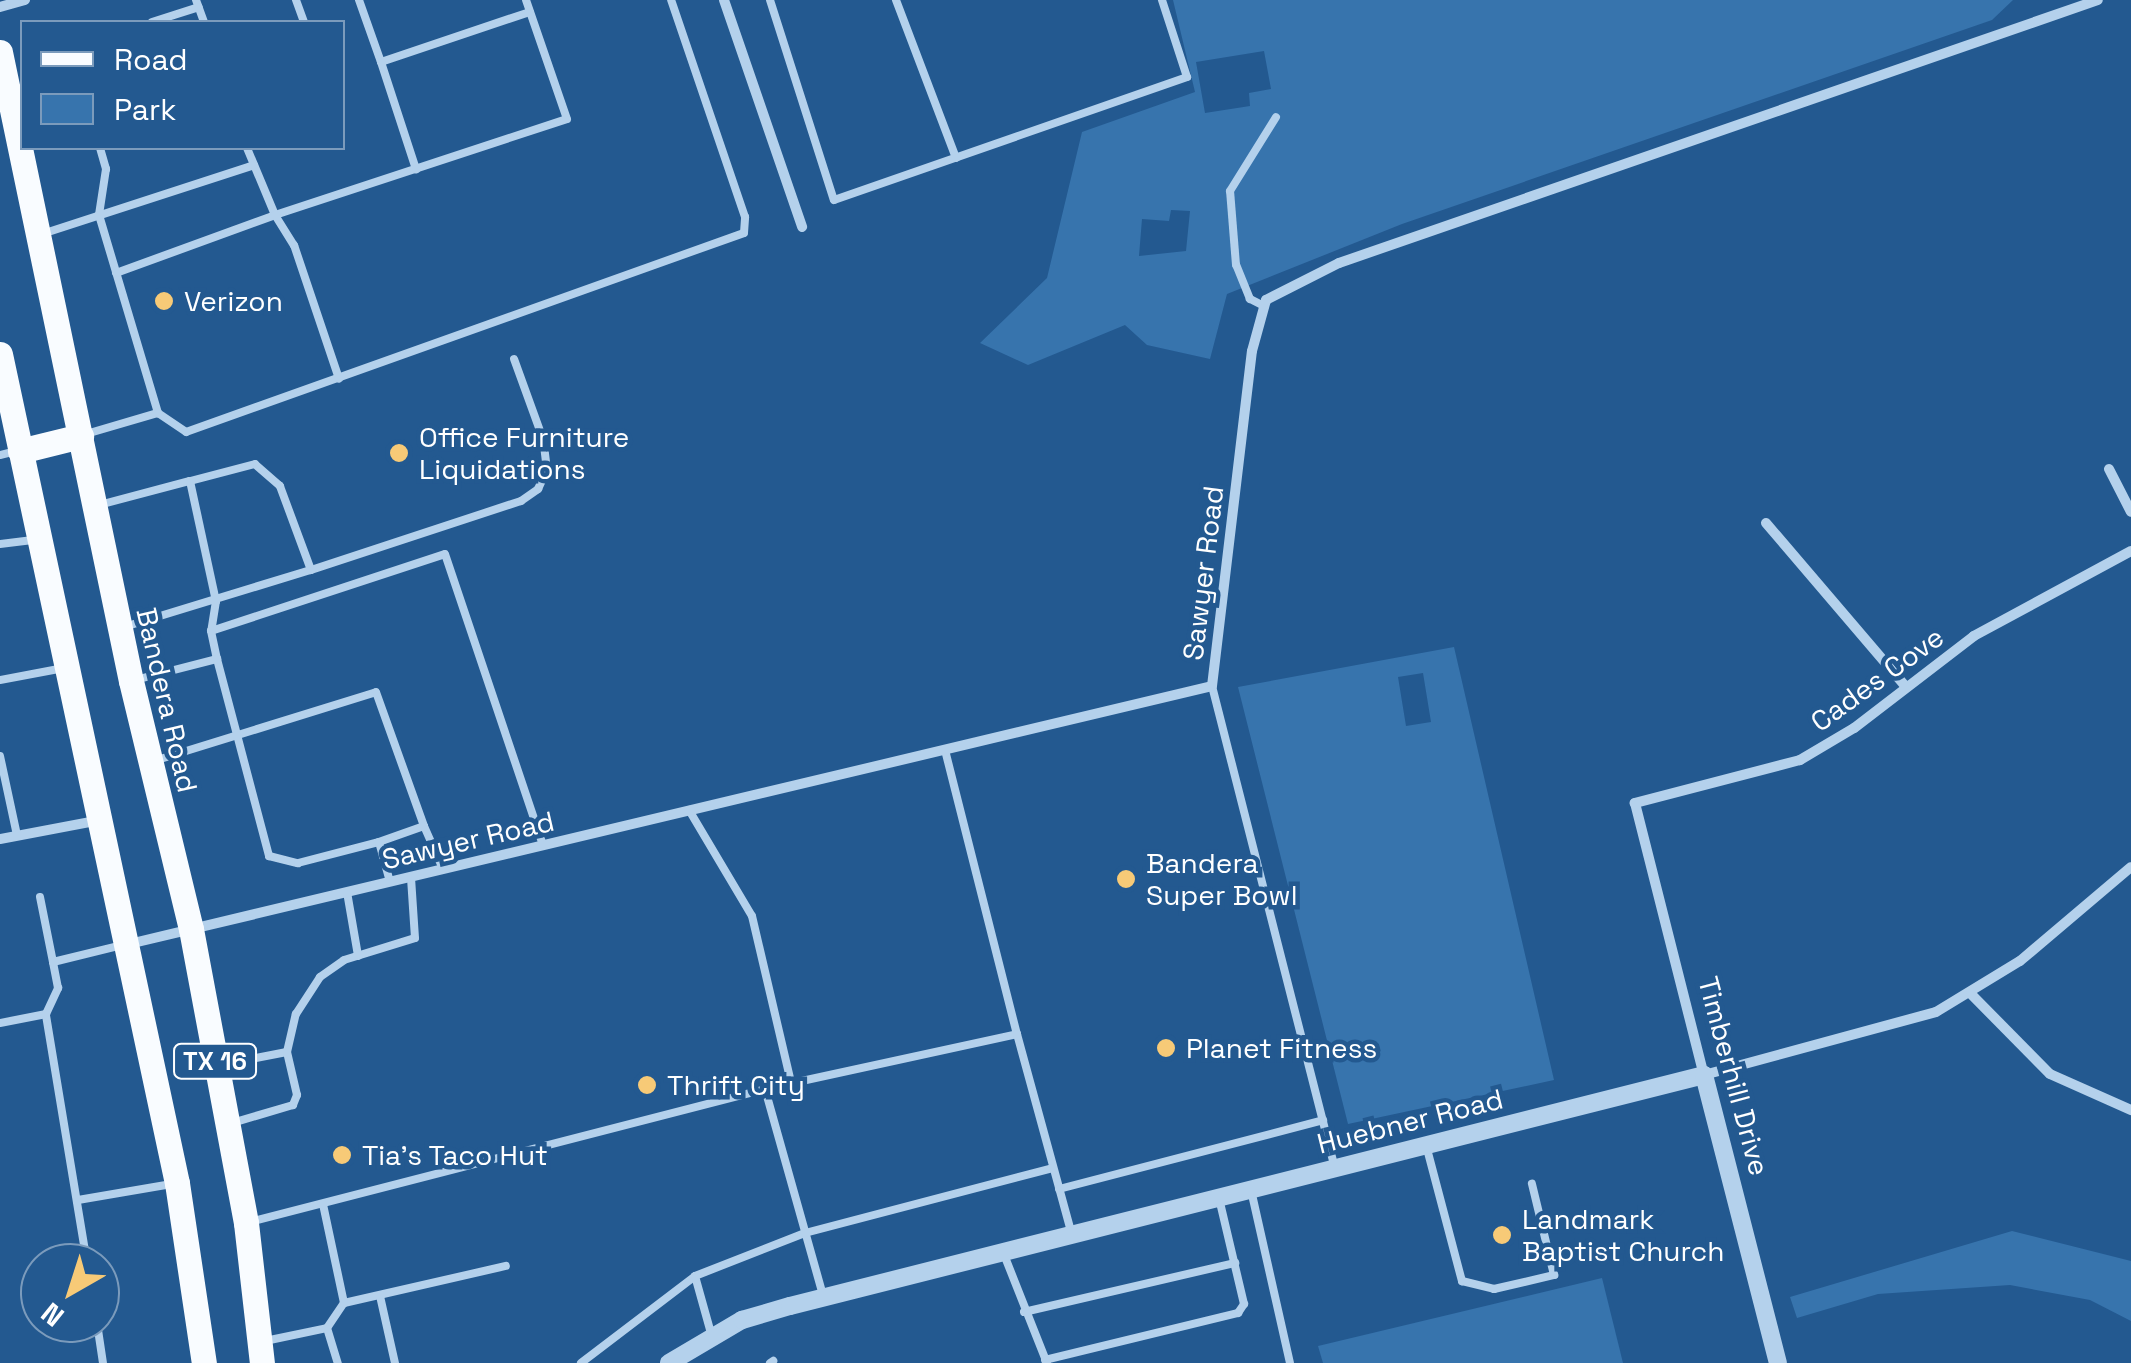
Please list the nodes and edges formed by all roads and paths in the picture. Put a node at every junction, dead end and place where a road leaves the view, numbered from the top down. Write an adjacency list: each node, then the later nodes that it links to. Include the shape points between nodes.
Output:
1 (25, 0): 11 (street)
2 (358, 0): 15 (lane)
3 (526, 0): 12 (lane)
4 (671, 0): 33 (lane, via 745,217 744,233)
5 (724, 0): 27 (street)
6 (770, 0): 22 (lane, via 834,200)
7 (896, 0): 22 (lane)
8 (1162, 0): 22 (lane, via 1187,76)
9 (2098, 0): 30 (street, via 1339,263)
10 (198, 3): 13 (lane)
11 (0, 7)
12 (530, 12): 15 (lane); 24 (lane, via 566,120)
13 (157, 20)
14 (0, 52): 16 (main road, Bandera Road / TX 16)
15 (381, 62): 24 (lane)
16 (14, 76): 18 (main road, Bandera Road / TX 16)
17 (1276, 117): 30 (lane, via 1230,192 1236,265 1250,300)
18 (20, 118)
19 (25, 150): 28 (main road, Bandera Road / TX 16)
20 (101, 150): 25 (lane, via 106,169)
21 (248, 150): 23 (lane)
22 (956, 158)
23 (254, 165): 25 (lane); 26 (lane)
24 (416, 169): 26 (lane)
25 (99, 216): 28 (lane); 29 (lane)
26 (275, 216): 29 (lane); 33 (lane, via 294,245)
27 (802, 227)
28 (37, 236): 35 (main road, Bandera Road / TX 16)
29 (116, 273): 34 (lane)
30 (1264, 306): 53 (street, Sawyer Road, via 1252,351)
31 (0, 354): 36 (main road, TX 16)
32 (514, 360): 45 (lane, via 543,438 547,470 538,489 520,501)
33 (339, 379): 34 (lane, via 186,432)
34 (158, 413): 35 (lane)
35 (82, 436): 36 (main road); 39 (main road, Bandera Road / TX 16)
36 (10, 453): 42 (main road, TX 16)
37 (2109, 469): 40 (street)
38 (190, 481): 39 (lane); 45 (lane, via 254,464 280,486); 46 (lane)
39 (94, 506): 47 (main road, Bandera Road / TX 16)
40 (2131, 512)
41 (1766, 523): 54 (street)
42 (40, 540): 43 (lane); 50 (main road, TX 16)
43 (0, 544)
44 (2131, 551): 54 (street, Cades Cove, via 1974,636)
45 (310, 570): 46 (lane)
46 (216, 601): 47 (lane); 48 (lane)
47 (120, 628): 52 (main road, Bandera Road / TX 16)
48 (211, 631): 49 (lane); 67 (lane, via 445,554)
49 (217, 659): 52 (lane); 55 (lane)
50 (68, 667): 51 (lane); 62 (main road, TX 16)
51 (0, 680)
52 (130, 681): 58 (main road, Bandera Road / TX 16)
53 (1212, 686): 56 (street, Sawyer Road); 88 (lane)
54 (1904, 686): 60 (street, Cades Cove, via 1800,760)
55 (236, 738): 58 (lane); 63 (lane, via 376,692); 66 (lane, via 268,856 298,863)
56 (945, 750): 61 (street, Sawyer Road); 81 (lane)
57 (0, 756): 59 (lane)
58 (150, 762): 74 (main road, Bandera Road / TX 16)
59 (4, 798): 64 (lane)
60 (1635, 803): 84 (street, Timberhill Drive)
61 (689, 810): 67 (street, Sawyer Road); 85 (lane, via 752,916)
62 (102, 820): 64 (street); 75 (main road, TX 16)
63 (424, 826): 66 (lane); 69 (lane)
64 (18, 836): 65 (street)
65 (0, 838)
66 (379, 842): 71 (lane)
67 (542, 845): 69 (street, Sawyer Road)
68 (2131, 867): 78 (street, Huebner Road)
69 (443, 869): 70 (street, Sawyer Road)
70 (411, 877): 71 (street, Sawyer Road); 76 (lane, via 414,938)
71 (390, 882): 72 (street, Sawyer Road)
72 (347, 892): 74 (street, Sawyer Road); 76 (lane)
73 (40, 897): 77 (lane)
74 (191, 929): 75 (street, Sawyer Road); 83 (main road, Bandera Road / TX 16)
75 (128, 944): 77 (lane); 93 (main road, TX 16)
76 (358, 956): 82 (lane, via 320,977 296,1014)
77 (53, 962): 79 (lane, via 58,988)
78 (1971, 994): 84 (street, Huebner Road, via 1900,1026); 87 (street, via 2050,1074)
79 (46, 1014): 80 (lane); 98 (lane)
80 (0, 1023)
81 (1017, 1034): 85 (lane); 91 (lane)
82 (286, 1052): 83 (lane); 89 (lane, via 293,1105)
83 (216, 1066): 89 (main road, Bandera Road / TX 16)
84 (1704, 1075): 90 (street, Huebner Road); 122 (street, Timberhill Drive)
85 (792, 1087): 86 (lane)
86 (766, 1089): 99 (lane); 101 (lane)
87 (2131, 1110)
88 (1322, 1120): 92 (lane); 95 (lane)
89 (228, 1125): 100 (main road, Bandera Road / TX 16)
90 (1426, 1145): 92 (street, Huebner Road); 94 (lane, via 1462,1281 1494,1288 1554,1275)
91 (1054, 1168): 95 (lane); 101 (lane)
92 (1335, 1168): 96 (street, Huebner Road)
93 (178, 1183): 98 (lane); 116 (main road, TX 16)
94 (1532, 1184)
95 (1059, 1189): 102 (lane)
96 (1251, 1190): 97 (street, Huebner Road); 121 (lane)
97 (1219, 1198): 102 (street, Huebner Road); 105 (lane)
98 (78, 1200): 103 (lane)
99 (323, 1204): 100 (lane); 110 (lane)
100 (246, 1223): 114 (main road, Bandera Road / TX 16)
101 (805, 1232): 107 (lane); 109 (lane)
102 (1072, 1235): 104 (street, Huebner Road)
103 (85, 1243)
104 (1003, 1252): 109 (street, Huebner Road); 111 (lane)
105 (1234, 1262): 111 (lane); 115 (lane, via 1244,1304 1238,1312)
106 (506, 1266): 108 (lane)
107 (695, 1276): 113 (lane); 119 (lane)
108 (380, 1296): 110 (lane); 118 (lane)
109 (823, 1298): 113 (street, Huebner Road, via 742,1320)
110 (344, 1303): 112 (lane)
111 (1024, 1312): 115 (lane)
112 (327, 1328): 114 (lane); 117 (lane)
113 (712, 1337): 120 (street, Huebner Road)
114 (261, 1352)
115 (1046, 1362)
116 (204, 1363)
117 (338, 1363)
118 (395, 1363)
119 (581, 1363)
120 (669, 1363)
121 (1290, 1363)
122 (1778, 1363)

